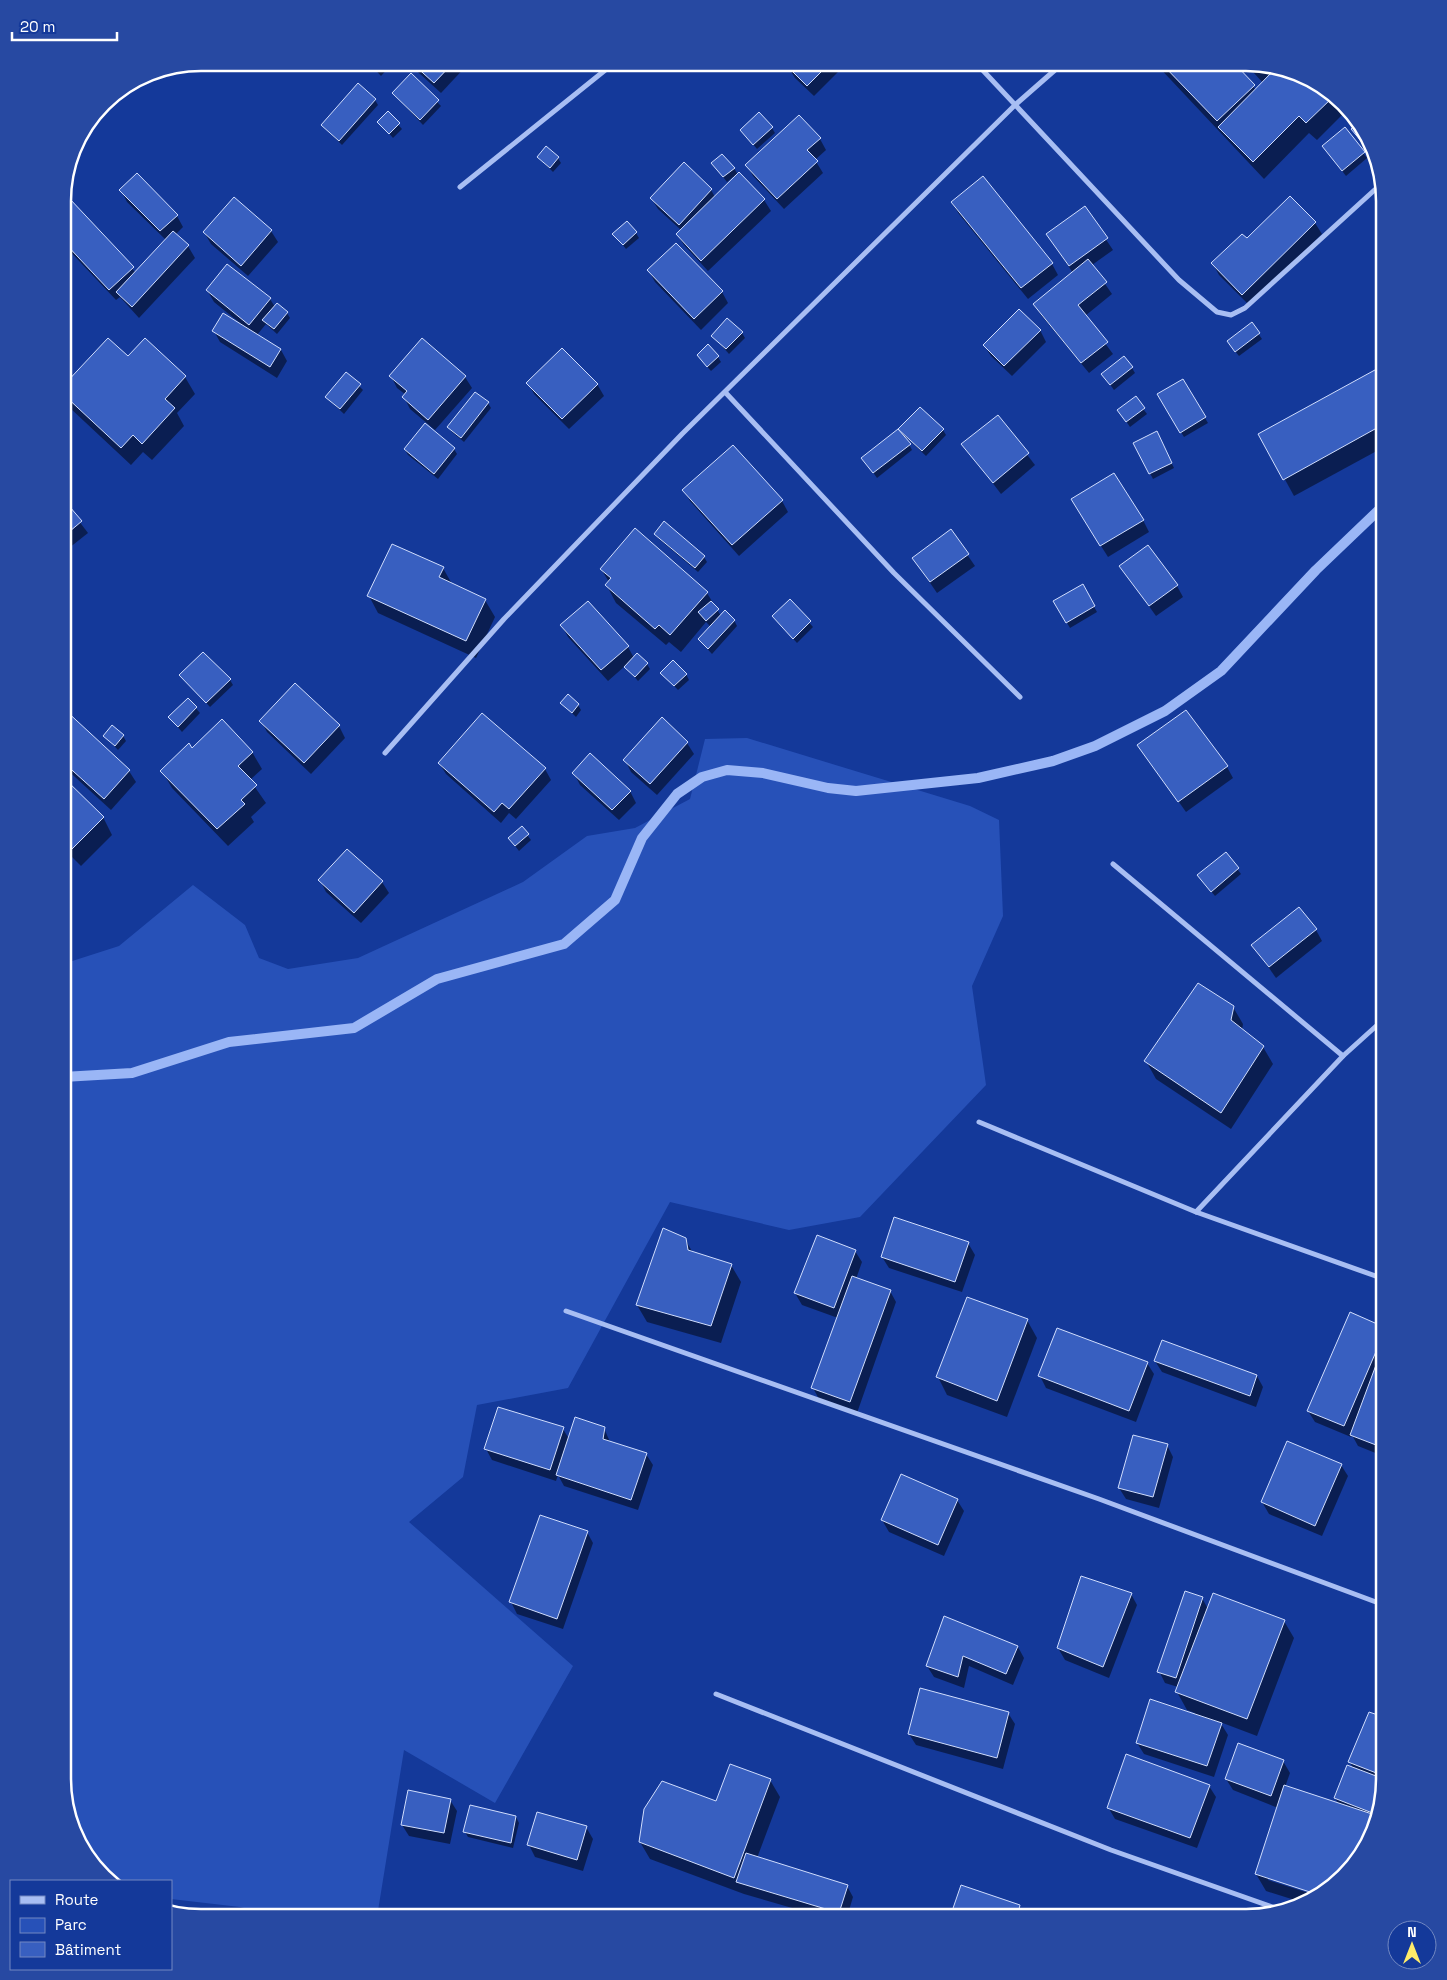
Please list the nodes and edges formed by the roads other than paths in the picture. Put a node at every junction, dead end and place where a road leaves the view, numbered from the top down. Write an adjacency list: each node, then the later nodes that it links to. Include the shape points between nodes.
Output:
1 (603, 72): 5 (street)
2 (985, 72): 4 (street)
3 (1052, 72): 4 (street)
4 (1016, 105): 6 (street, via 1179,280 1217,312 1231,315 1245,308); 7 (street)
5 (460, 187)
6 (1375, 189)
7 (724, 392): 8 (street, via 894,573); 9 (street, via 504,619)
8 (1020, 697)
9 (385, 753)
10 (1113, 864): 12 (street)
11 (1376, 1025): 12 (street)
12 (1343, 1056): 14 (street)
13 (979, 1122): 14 (street)
14 (1196, 1212): 15 (street)
15 (1376, 1276)
16 (566, 1311): 17 (street, via 1090,1496)
17 (1376, 1602)
18 (716, 1694): 19 (street, via 1111,1850)
19 (1270, 1906)

